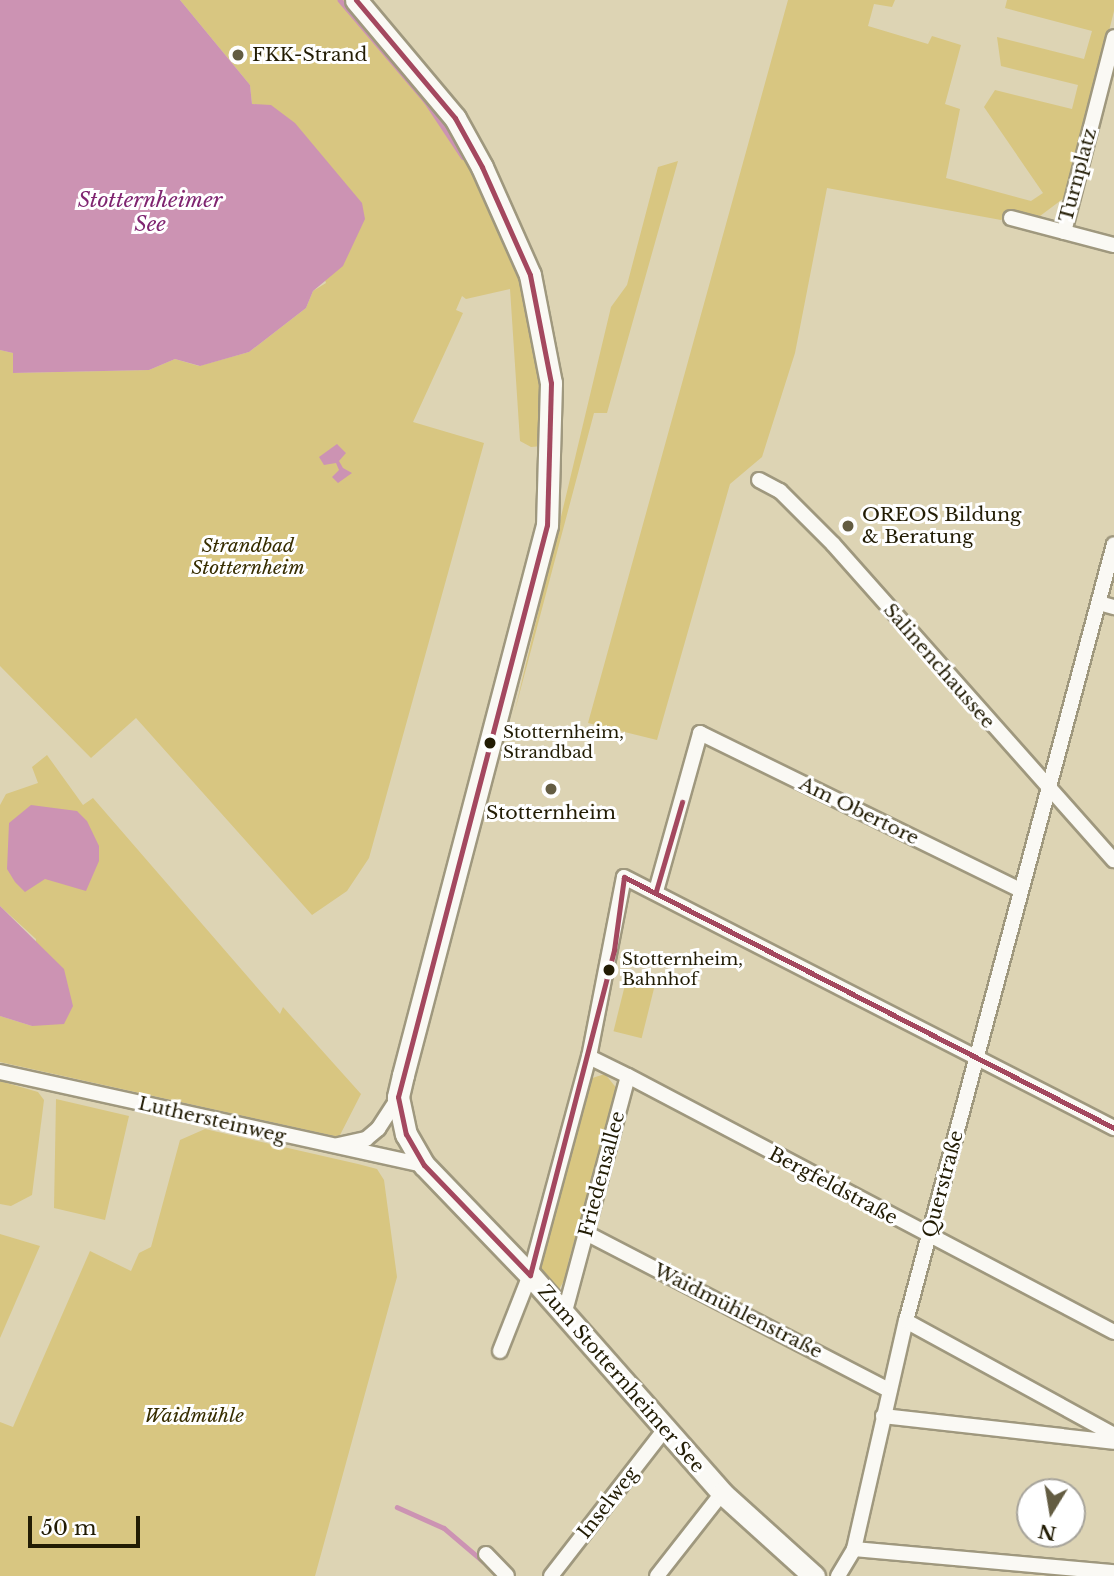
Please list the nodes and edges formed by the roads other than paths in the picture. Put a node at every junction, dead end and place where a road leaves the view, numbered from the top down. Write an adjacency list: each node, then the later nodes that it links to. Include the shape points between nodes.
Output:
1 (356, 0): 18 (street, Zum Stotternheimer See, via 455,118 482,167 530,275 551,383 547,525)
2 (1114, 37): 4 (street, Turnplatz)
3 (1011, 219): 4 (street, Turnplatz)
4 (1064, 232): 5 (street, Turnplatz)
5 (1114, 245)
6 (759, 480): 10 (street, Salinenchaussee, via 780,491 833,544)
7 (1114, 544): 8 (street, Querstraße)
8 (1099, 603): 9 (street); 10 (street, Querstraße, via 1057,771)
9 (1114, 607)
10 (1047, 790): 11 (street, Salinenchaussee); 12 (street, Querstraße)
11 (1114, 860)
12 (1019, 889): 13 (street, Am Obertore, via 700,733); 14 (street, Querstraße)
13 (656, 891): 14 (street); 15 (street, via 624,877)
14 (977, 1055): 19 (street); 23 (street, Querstraße)
15 (589, 1057): 17 (street); 24 (street)
16 (0, 1072): 20 (street, Luthersteinweg)
17 (628, 1076): 22 (street, Friedensallee); 23 (street, Bergfeldstraße)
18 (398, 1097): 20 (street, via 390,1115 366,1139); 21 (street, Zum Stotternheimer See, via 406,1134)
19 (1114, 1128)
20 (333, 1147): 21 (street, Luthersteinweg)
21 (424, 1165): 24 (street, Zum Stotternheimer See)
22 (586, 1233): 25 (street, Friedensallee); 29 (street, Waidmühlenstraße)
23 (930, 1238): 26 (street, Querstraße); 27 (street, Bergfeldstraße)
24 (530, 1275): 25 (street, Zum Stotternheimer See); 28 (street)
25 (565, 1315): 31 (street, Zum Stotternheimer See)
26 (906, 1321): 29 (street, Querstraße); 32 (street)
27 (1114, 1332)
28 (500, 1351)
29 (889, 1390): 30 (street, Querstraße)
30 (883, 1416): 33 (street); 35 (street, Querstraße)
31 (665, 1429): 34 (street, Zum Stotternheimer See); 39 (street, Inselweg)
32 (1114, 1435)
33 (1114, 1442)
34 (722, 1493): 40 (street); 41 (street, Zum Stotternheimer See)
35 (854, 1549): 37 (street); 42 (street, Querstraße)
36 (486, 1554): 38 (street)
37 (1114, 1572)
38 (507, 1576)
39 (551, 1576)
40 (657, 1576)
41 (814, 1576)
42 (838, 1576)

